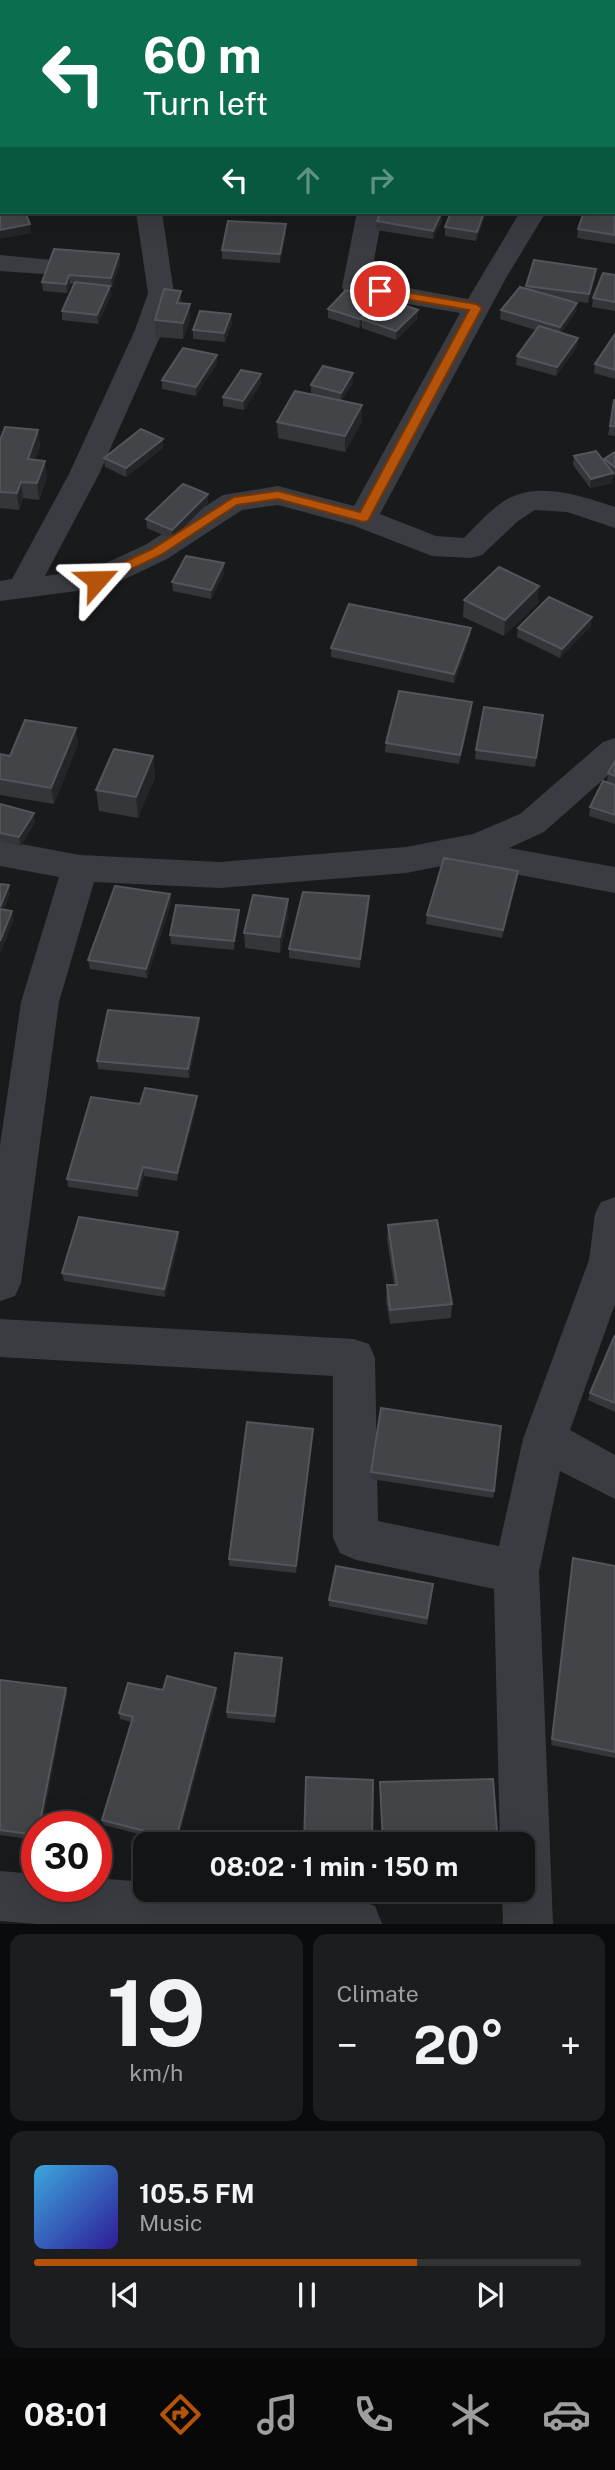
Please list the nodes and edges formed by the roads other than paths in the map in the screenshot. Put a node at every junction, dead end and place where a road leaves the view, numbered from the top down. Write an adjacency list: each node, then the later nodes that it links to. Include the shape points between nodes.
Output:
1 (149, 214): 9 (street, via 161,293 149,331 84,474)
2 (370, 214): 6 (street, via 355,287)
3 (532, 214): 6 (street)
4 (0, 263): 5 (street)
5 (43, 266)
6 (476, 308): 7 (street)
7 (363, 518): 8 (street, via 432,546 471,548 519,506 537,499); 9 (street, via 278,495 234,502 156,552 97,580)
8 (615, 518)
9 (11, 590)
10 (615, 750): 11 (street, via 532,822 479,846)
11 (454, 850): 13 (street, via 406,860 220,875); 14 (street)
12 (0, 853): 13 (street)
13 (80, 869): 16 (street, via 40,1002)
14 (615, 880)
15 (615, 1214): 18 (street, via 610,1260)
16 (0, 1283)
17 (0, 1338): 20 (street, via 354,1358 356,1538)
18 (545, 1439): 19 (street); 20 (street)
19 (615, 1478)
20 (516, 1572): 23 (street)
21 (0, 1896): 22 (street)
22 (357, 1924)
23 (528, 1924)

